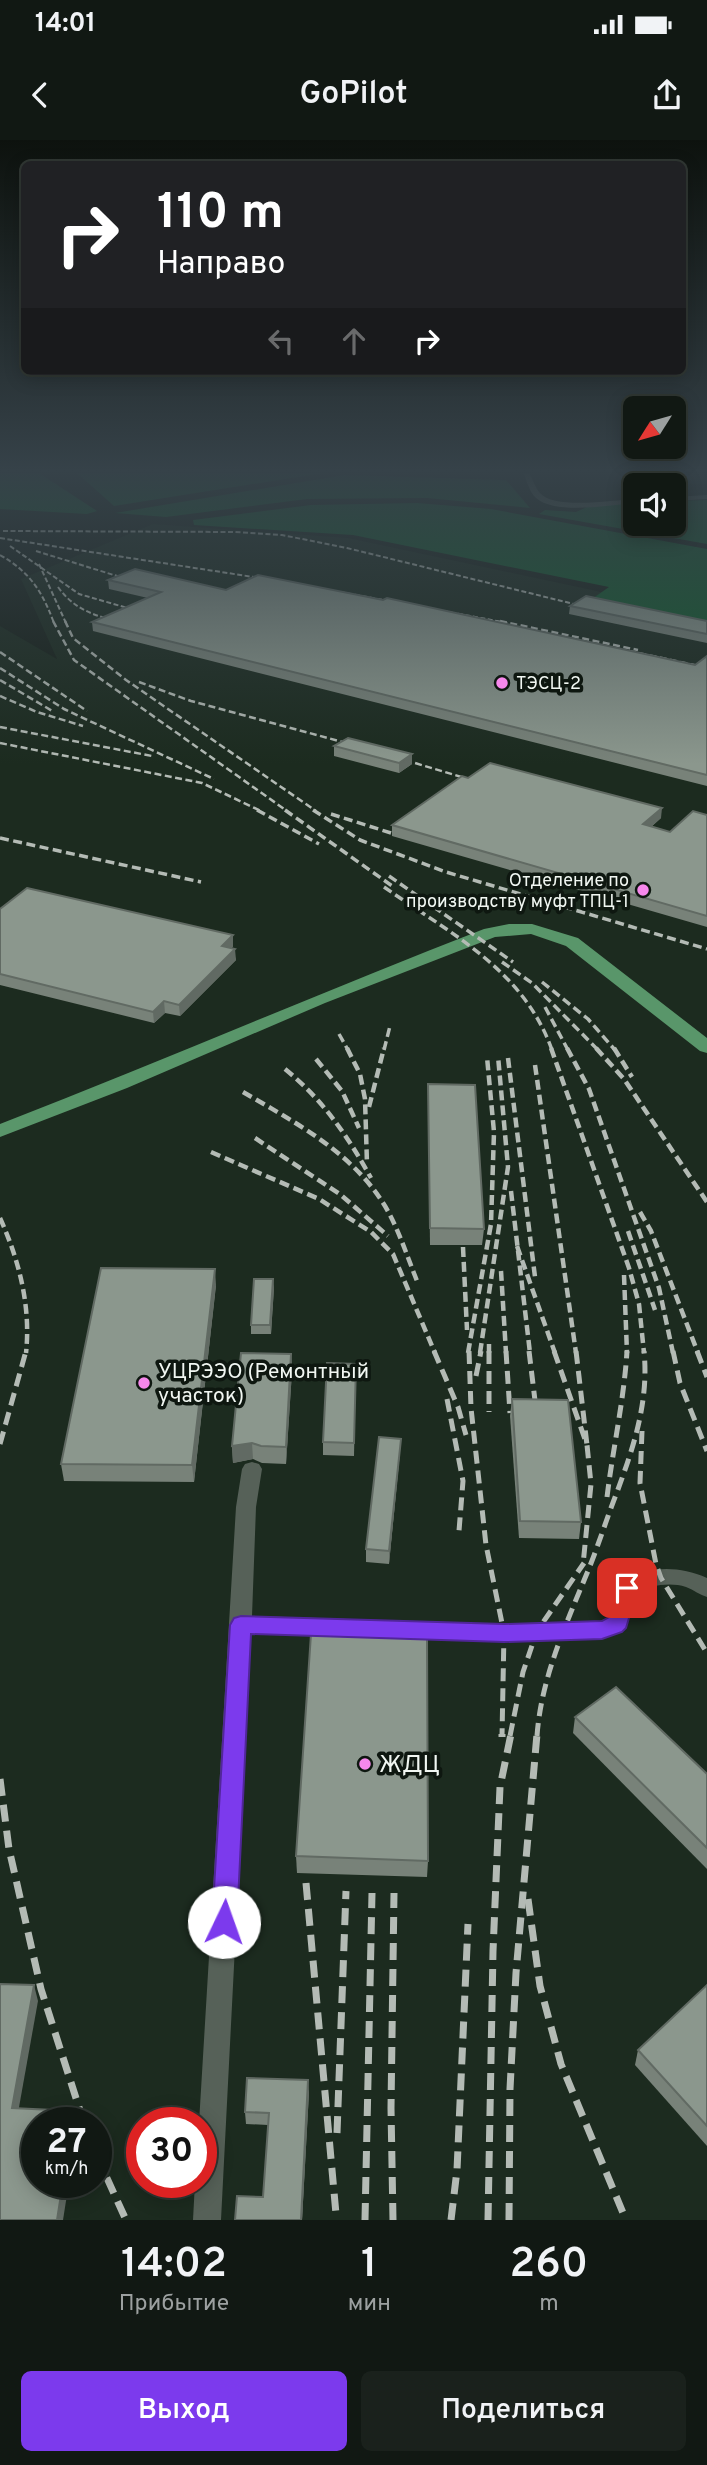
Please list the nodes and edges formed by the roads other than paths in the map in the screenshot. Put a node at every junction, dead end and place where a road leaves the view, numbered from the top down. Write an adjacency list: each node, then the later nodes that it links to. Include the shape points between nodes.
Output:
1 (707, 1047): 2 (main road, via 572,942 553,933 509,929 319,999)
2 (0, 1131)
3 (251, 1469): 5 (street)
4 (707, 1589): 5 (street, via 691,1578 644,1579 627,1588 618,1622 602,1630 504,1633)
5 (241, 1625): 6 (street)
6 (207, 2220)

